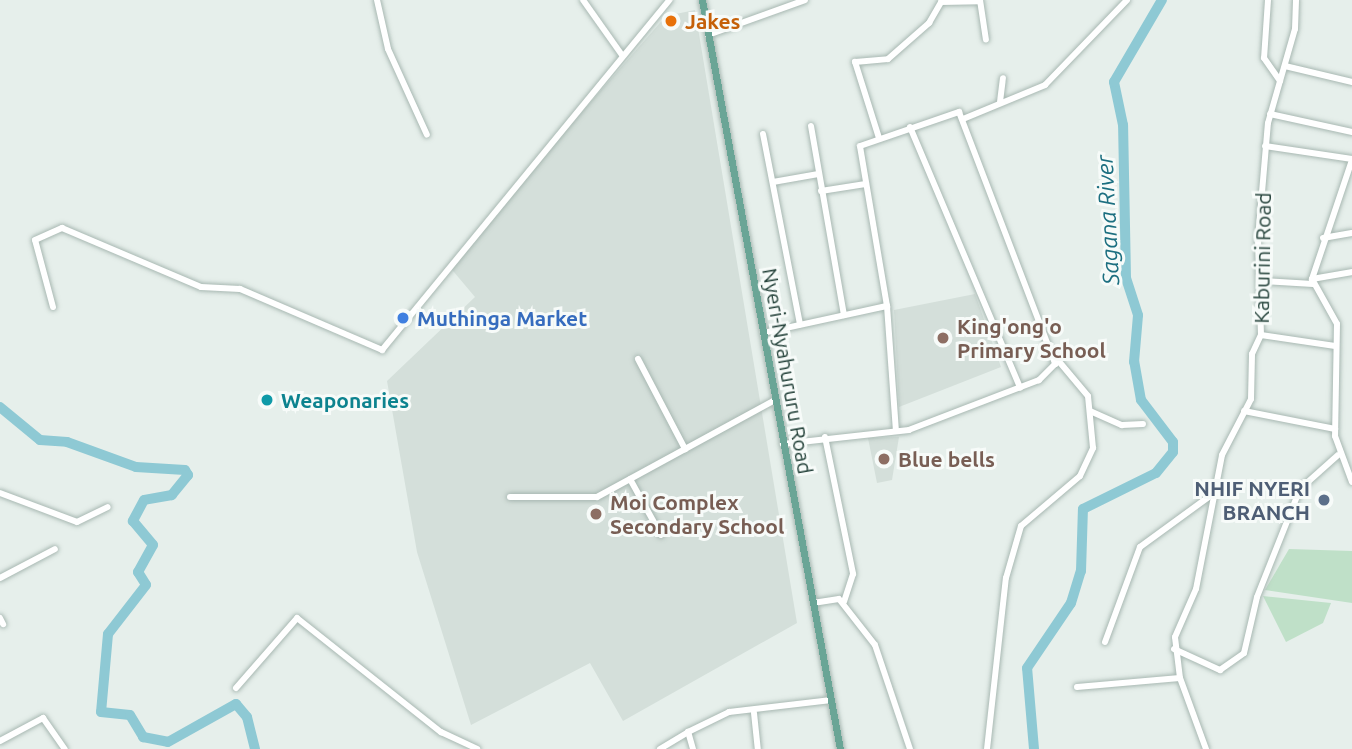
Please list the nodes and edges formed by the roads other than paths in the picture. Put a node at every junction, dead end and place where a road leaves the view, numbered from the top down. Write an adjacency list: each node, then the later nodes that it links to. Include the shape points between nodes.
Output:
1 (377, 0): 24 (street, via 388,50)
2 (583, 0): 12 (street)
3 (670, 0): 12 (street)
4 (702, 0): 10 (main road, Nyeri-Nyahururu Road)
5 (805, 0): 10 (street)
6 (980, 0): 11 (street); 25 (street, via 941,2 929,23 888,59 855,62)
7 (1127, 0): 17 (street, via 1062,73 1035,91)
8 (1268, 0): 15 (street, via 1264,58)
9 (1296, 0): 13 (street, Kaburini Road)
10 (708, 35): 41 (main road, Nyeri-Nyahururu Road)
11 (986, 40)
12 (622, 55): 37 (street, via 382,350 240,289 201,287 62,228 35,240)
13 (1285, 66): 15 (street, Kaburini Road); 16 (street)
14 (1003, 78): 17 (street)
15 (1280, 81): 18 (street, Kaburini Road)
16 (1352, 82)
17 (1000, 102): 19 (street)
18 (1270, 114): 22 (street); 26 (street, Kaburini Road)
19 (963, 119): 21 (street, via 954,111); 45 (street)
20 (811, 126): 28 (street)
21 (910, 127): 25 (street); 46 (street)
22 (1352, 132)
23 (763, 134): 29 (street)
24 (427, 135)
25 (879, 138): 30 (street, via 859,150)
26 (1265, 146): 27 (street); 35 (street, Kaburini Road, via 1258,239)
27 (1352, 159): 33 (street)
28 (818, 174): 29 (street); 31 (street)
29 (773, 182): 40 (street)
30 (865, 184): 31 (street); 38 (street)
31 (821, 191): 39 (street)
32 (1352, 233): 33 (street)
33 (1323, 238): 36 (street)
34 (1352, 272): 36 (street)
35 (1263, 281): 36 (street); 42 (street, Kaburini Road)
36 (1312, 282): 43 (street, via 1332,310)
37 (52, 306)
38 (887, 306): 39 (street); 52 (street)
39 (844, 315): 40 (street)
40 (800, 324): 41 (street)
41 (763, 333): 47 (main road, Nyeri-Nyahururu Road)
42 (1261, 335): 43 (street); 49 (street, Kaburini Road, via 1252,354 1251,399)
43 (1335, 346): 51 (street)
44 (638, 359): 55 (street)
45 (1057, 359): 46 (street, via 1046,376); 48 (street, via 1084,389)
46 (1020, 388): 52 (street)
47 (775, 400): 54 (main road, Nyeri-Nyahururu Road); 55 (street)
48 (1090, 411): 50 (street, via 1122,425); 84 (street, via 1088,468 1020,530 1006,578)
49 (1244, 411): 51 (street); 60 (street, Kaburini Road)
50 (1143, 424)
51 (1335, 429): 56 (street)
52 (896, 431): 53 (street)
53 (825, 437): 54 (street); 66 (street, via 853,574)
54 (783, 444): 67 (main road, Nyeri-Nyahururu Road)
55 (685, 449): 57 (street)
56 (1338, 455): 58 (street); 69 (street, via 1300,489 1257,597 1244,653 1220,670)
57 (629, 479): 61 (street, via 597,497); 63 (street)
58 (1352, 482)
59 (0, 493): 62 (street, via 77,522)
60 (1210, 496): 68 (street, via 1140,547); 69 (street, Kaburini Road, via 1196,589)
61 (510, 497)
62 (108, 507)
63 (660, 535)
64 (55, 550): 65 (street)
65 (0, 578)
66 (844, 602): 67 (street); 83 (street, via 883,659)
67 (813, 603): 73 (main road, Nyeri-Nyahururu Road)
68 (1105, 642)
69 (1174, 649): 70 (street)
70 (1180, 678): 71 (street); 85 (street)
71 (1077, 687)
72 (236, 688): 78 (street, via 297,618 441,732)
73 (831, 700): 74 (street); 82 (main road, Nyeri-Nyahururu Road)
74 (754, 713): 75 (street, via 729,712); 81 (street)
75 (688, 732): 79 (street); 80 (street)
76 (0, 741): 77 (street, via 43,718)
77 (65, 749)
78 (477, 749)
79 (660, 749)
80 (693, 749)
81 (758, 749)
82 (840, 749)
83 (910, 749)
84 (986, 749)
85 (1206, 749)

